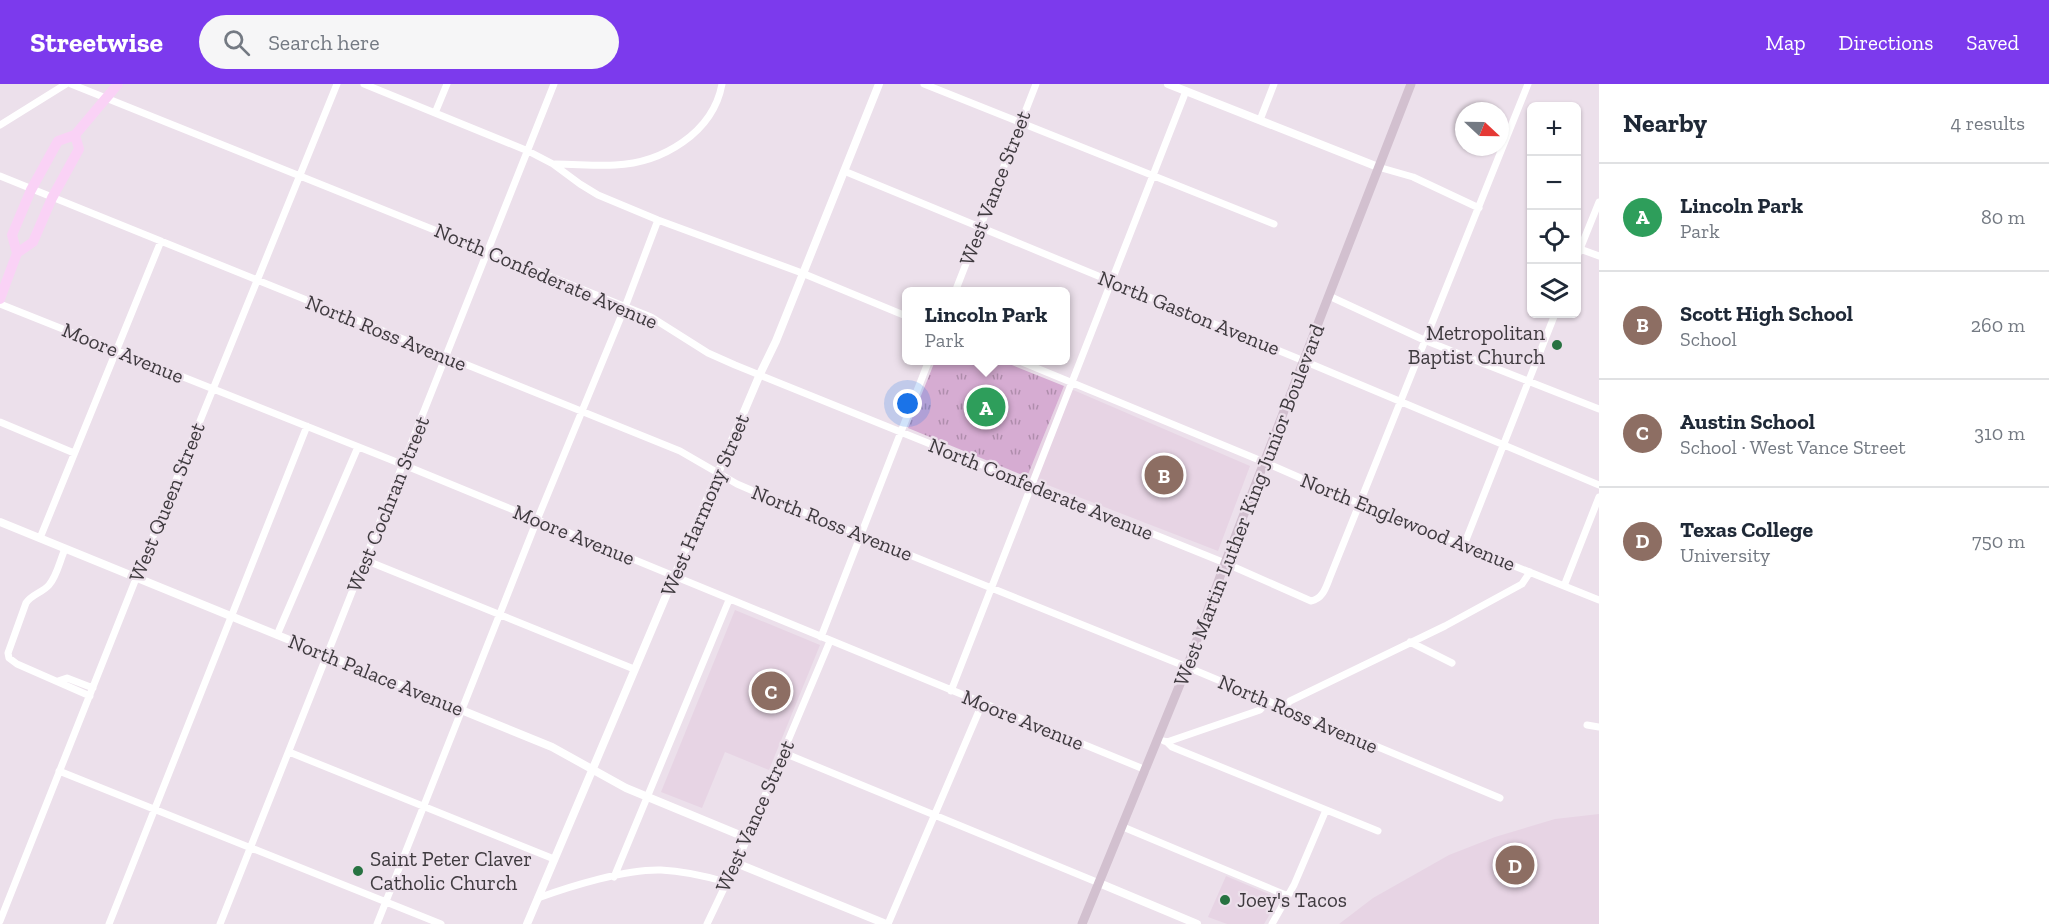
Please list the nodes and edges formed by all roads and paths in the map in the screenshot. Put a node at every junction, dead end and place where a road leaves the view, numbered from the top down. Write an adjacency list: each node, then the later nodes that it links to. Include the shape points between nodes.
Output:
1 (66, 84): 21 (street)
2 (71, 84): 17 (street, North Confederate Avenue)
3 (118, 84): 17 (main road)
4 (337, 84): 29 (street, West Queen Street)
5 (364, 84): 18 (street)
6 (447, 84): 18 (street)
7 (554, 84): 23 (street, West Cochran Street)
8 (722, 84): 24 (street, via 708,118 666,152 615,165)
9 (879, 84): 26 (street, West Harmony Street)
10 (924, 84): 20 (street)
11 (1036, 84): 20 (street, West Vance Street)
12 (1168, 84): 16 (street)
13 (1274, 84): 19 (street)
14 (1411, 84): 25 (main road, West Martin Luther King Junior Boulevard)
15 (1528, 84): 33 (street)
16 (1186, 91): 19 (street); 27 (street)
17 (105, 98): 22 (main road); 29 (street, North Confederate Avenue)
18 (435, 113): 23 (street)
19 (1260, 120): 25 (street)
20 (1020, 123): 27 (street); 36 (street, West Vance Street)
21 (0, 124)
22 (75, 135): 30 (main road, via 58,141); 31 (main road, via 79,149)
23 (528, 151): 24 (street); 41 (street, West Cochran Street)
24 (553, 164): 34 (street, via 598,195)
25 (1378, 167): 33 (street, via 1413,177); 47 (main road, West Martin Luther King Junior Boulevard)
26 (844, 171): 36 (street, North Gaston Avenue); 43 (street, West Harmony Street)
27 (1153, 174): 35 (street); 44 (street)
28 (0, 176): 30 (street, North Ross Avenue)
29 (300, 176): 41 (street, North Confederate Avenue); 45 (street, West Queen Street)
30 (31, 190): 31 (street, North Ross Avenue); 40 (main road, via 12,235)
31 (52, 198): 37 (street, North Ross Avenue); 40 (main road, via 33,242)
32 (1599, 202): 38 (street)
33 (1479, 208): 53 (street)
34 (658, 220): 43 (street); 50 (street)
35 (1274, 224)
36 (980, 228): 44 (street, North Gaston Avenue); 46 (street, West Vance Street)
37 (161, 241): 45 (street, North Ross Avenue); 54 (street)
38 (1581, 247)
39 (1581, 249): 42 (street)
40 (17, 252): 48 (main road)
41 (488, 252): 50 (street, North Confederate Avenue); 55 (street, West Cochran Street)
42 (1599, 256)
43 (802, 273): 51 (street); 59 (street, West Harmony Street)
44 (1111, 281): 56 (street, North Gaston Avenue); 61 (street)
45 (258, 282): 55 (street, North Ross Avenue); 62 (street, West Queen Street)
46 (957, 287)
47 (1329, 296): 53 (street); 56 (main road, West Martin Luther King Junior Boulevard)
48 (0, 299)
49 (0, 304): 54 (street, Moore Avenue)
50 (625, 307): 59 (street, North Confederate Avenue, via 651,317 708,353); 65 (street)
51 (902, 314)
52 (1553, 318): 60 (street)
53 (1424, 340): 60 (street); 63 (street)
54 (117, 350): 62 (street, Moore Avenue); 71 (street)
55 (446, 357): 65 (street, North Ross Avenue); 73 (street, West Cochran Street)
56 (1304, 361): 63 (street, North Gaston Avenue); 72 (main road, West Martin Luther King Junior Boulevard)
57 (926, 365): 68 (street)
58 (1029, 365): 61 (street, North Englewood Avenue)
59 (760, 374): 68 (street, North Confederate Avenue); 74 (street, West Harmony Street)
60 (1528, 381): 64 (street); 69 (street)
61 (1071, 383): 72 (street, North Englewood Avenue); 76 (street)
62 (213, 389): 67 (street, Moore Avenue); 88 (street, West Queen Street)
63 (1399, 402): 69 (street, North Gaston Avenue); 78 (street)
64 (1599, 409)
65 (582, 413): 74 (street, North Ross Avenue, via 680,452); 79 (street)
66 (0, 422): 71 (street)
67 (307, 426): 70 (street, Moore Avenue); 95 (street)
68 (901, 432): 76 (street, North Confederate Avenue); 81 (street)
69 (1503, 445): 75 (street, North Gaston Avenue); 83 (street)
70 (358, 447): 73 (street, Moore Avenue); 96 (street)
71 (74, 453): 82 (street)
72 (1264, 462): 78 (street, North Englewood Avenue); 86 (main road, West Martin Luther King Junior Boulevard)
73 (404, 465): 79 (street, Moore Avenue); 85 (street, West Cochran Street)
74 (719, 474): 81 (street, North Ross Avenue); 89 (street, West Harmony Street)
75 (1599, 485)
76 (1032, 486): 86 (street, North Confederate Avenue); 91 (street)
77 (1599, 497): 90 (street)
78 (1360, 504): 83 (street, North Englewood Avenue); 86 (street, North Confederate Avenue, via 1324,592 1315,601)
79 (537, 520): 89 (street, Moore Avenue); 94 (street)
80 (0, 522): 82 (street, North Palace Avenue)
81 (861, 535): 91 (street, North Ross Avenue); 97 (street)
82 (40, 538): 84 (street, North Palace Avenue)
83 (1464, 545): 87 (street, North Englewood Avenue)
84 (65, 549): 88 (street, North Palace Avenue); 104 (street, via 52,582 26,603 8,653 16,664)
85 (365, 560): 94 (street); 100 (street, West Cochran Street)
86 (1226, 563): 102 (main road, West Martin Luther King Junior Boulevard)
87 (1530, 572): 90 (street, North Englewood Avenue); 99 (street, via 1521,584)
88 (137, 576): 95 (street, North Palace Avenue); 105 (street, West Queen Street)
89 (675, 576): 92 (street, Moore Avenue); 103 (street, West Harmony Street)
90 (1564, 586): 93 (street, North Englewood Avenue)
91 (992, 588): 102 (street, North Ross Avenue); 106 (street)
92 (729, 600): 97 (street, Moore Avenue); 120 (street)
93 (1599, 600)
94 (500, 615): 103 (street); 111 (street)
95 (232, 616): 96 (street, North Palace Avenue); 123 (street)
96 (277, 635): 100 (street, North Palace Avenue)
97 (821, 637): 98 (street, Moore Avenue)
98 (830, 641): 106 (street, Moore Avenue); 116 (street, West Vance Street)
99 (1410, 642): 101 (street); 110 (street, via 1290,701)
100 (327, 656): 111 (street, North Palace Avenue); 115 (street, West Cochran Street)
101 (1452, 663)
102 (1187, 667): 108 (street, North Ross Avenue); 114 (main road, West Martin Luther King Junior Boulevard)
103 (634, 669): 117 (street, West Harmony Street)
104 (58, 681): 105 (street, via 67,678); 107 (street)
105 (93, 688): 107 (street, West Queen Street)
106 (951, 691): 109 (street, Moore Avenue)
107 (90, 696): 119 (street, West Queen Street)
108 (1267, 702): 110 (street, North Ross Avenue); 114 (street, via 1260,710)
109 (982, 704): 118 (street, Moore Avenue); 125 (street)
110 (1283, 709): 121 (street, North Ross Avenue)
111 (462, 710): 117 (street, North Palace Avenue, via 552,747); 122 (street)
112 (1587, 725): 113 (street)
113 (1599, 727)
114 (1163, 741): 118 (main road, West Martin Luther King Junior Boulevard); 124 (street)
115 (289, 752): 122 (street); 129 (street, West Cochran Street)
116 (783, 753): 125 (street); 128 (street, West Vance Street)
117 (592, 770): 120 (street, North Palace Avenue); 130 (street, West Harmony Street)
118 (1146, 770): 126 (main road, West Martin Luther King Junior Boulevard)
119 (59, 771): 123 (street); 138 (street, West Queen Street)
120 (647, 798): 128 (street, North Palace Avenue); 132 (street)
121 (1500, 798)
122 (423, 805): 130 (street); 137 (street)
123 (155, 809): 129 (street); 139 (street)
124 (1326, 810): 127 (street); 135 (street)
125 (934, 815): 134 (street); 145 (street)
126 (1122, 827): 134 (main road, West Martin Luther King Junior Boulevard); 135 (street)
127 (1378, 831)
128 (747, 838): 131 (street, West Vance Street)
129 (252, 847): 137 (street); 140 (street, West Cochran Street)
130 (554, 859): 136 (street, West Harmony Street)
131 (736, 863): 133 (street, West Vance Street); 145 (street)
132 (614, 877): 133 (street, via 660,870 699,874); 136 (street)
133 (726, 882): 144 (street, West Vance Street)
134 (1099, 883): 146 (main road, West Martin Luther King Junior Boulevard); 147 (street)
135 (1288, 896): 148 (street)
136 (538, 898): 143 (street, West Harmony Street)
137 (385, 903): 141 (street); 142 (street)
138 (0, 921)
139 (110, 924)
140 (220, 924)
141 (377, 924)
142 (441, 924)
143 (527, 924)
144 (707, 924)
145 (887, 924)
146 (1082, 924)
147 (1197, 924)
148 (1272, 924)

